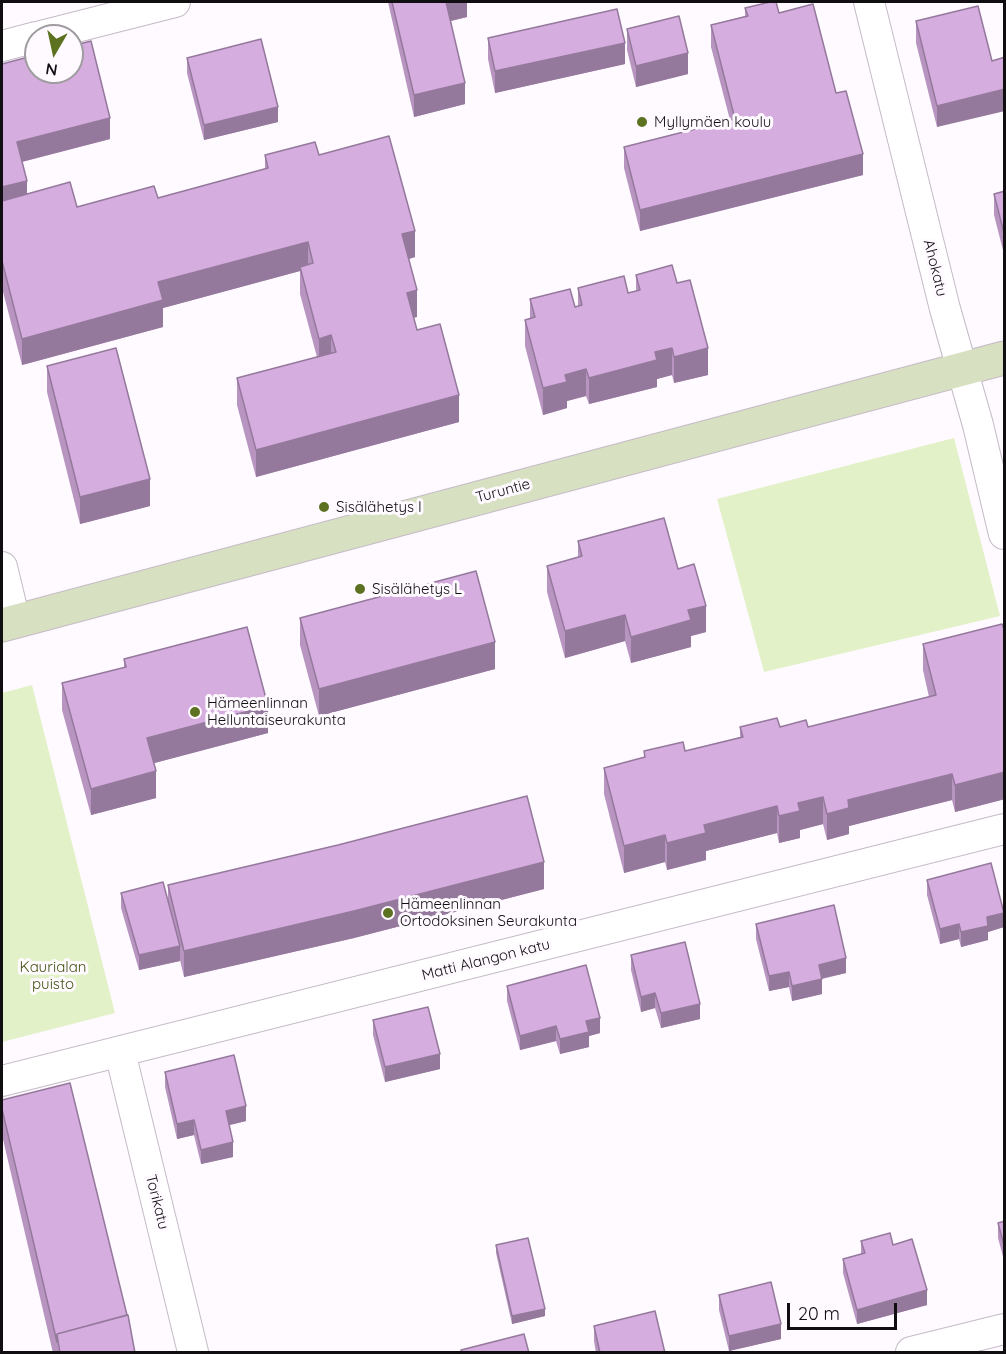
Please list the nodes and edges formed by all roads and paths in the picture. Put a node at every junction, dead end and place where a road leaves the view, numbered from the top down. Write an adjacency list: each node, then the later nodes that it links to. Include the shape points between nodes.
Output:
1 (175, 2): 3 (street)
2 (869, 2): 7 (street, Ahokatu)
3 (84, 25)
4 (24, 40): 5 (street)
5 (2, 46)
6 (1005, 358): 7 (main road, Turuntie)
7 (961, 370): 8 (street, Ahokatu); 10 (main road, Turuntie)
8 (1005, 534)
9 (2, 567): 10 (street)
10 (8, 623)
11 (1005, 829): 12 (street, Matti Alangon katu)
12 (120, 1052): 13 (street, Matti Alangon katu); 15 (street, Torikatu)
13 (2, 1081)
14 (1005, 1329): 16 (street)
15 (193, 1353)
16 (911, 1353)

